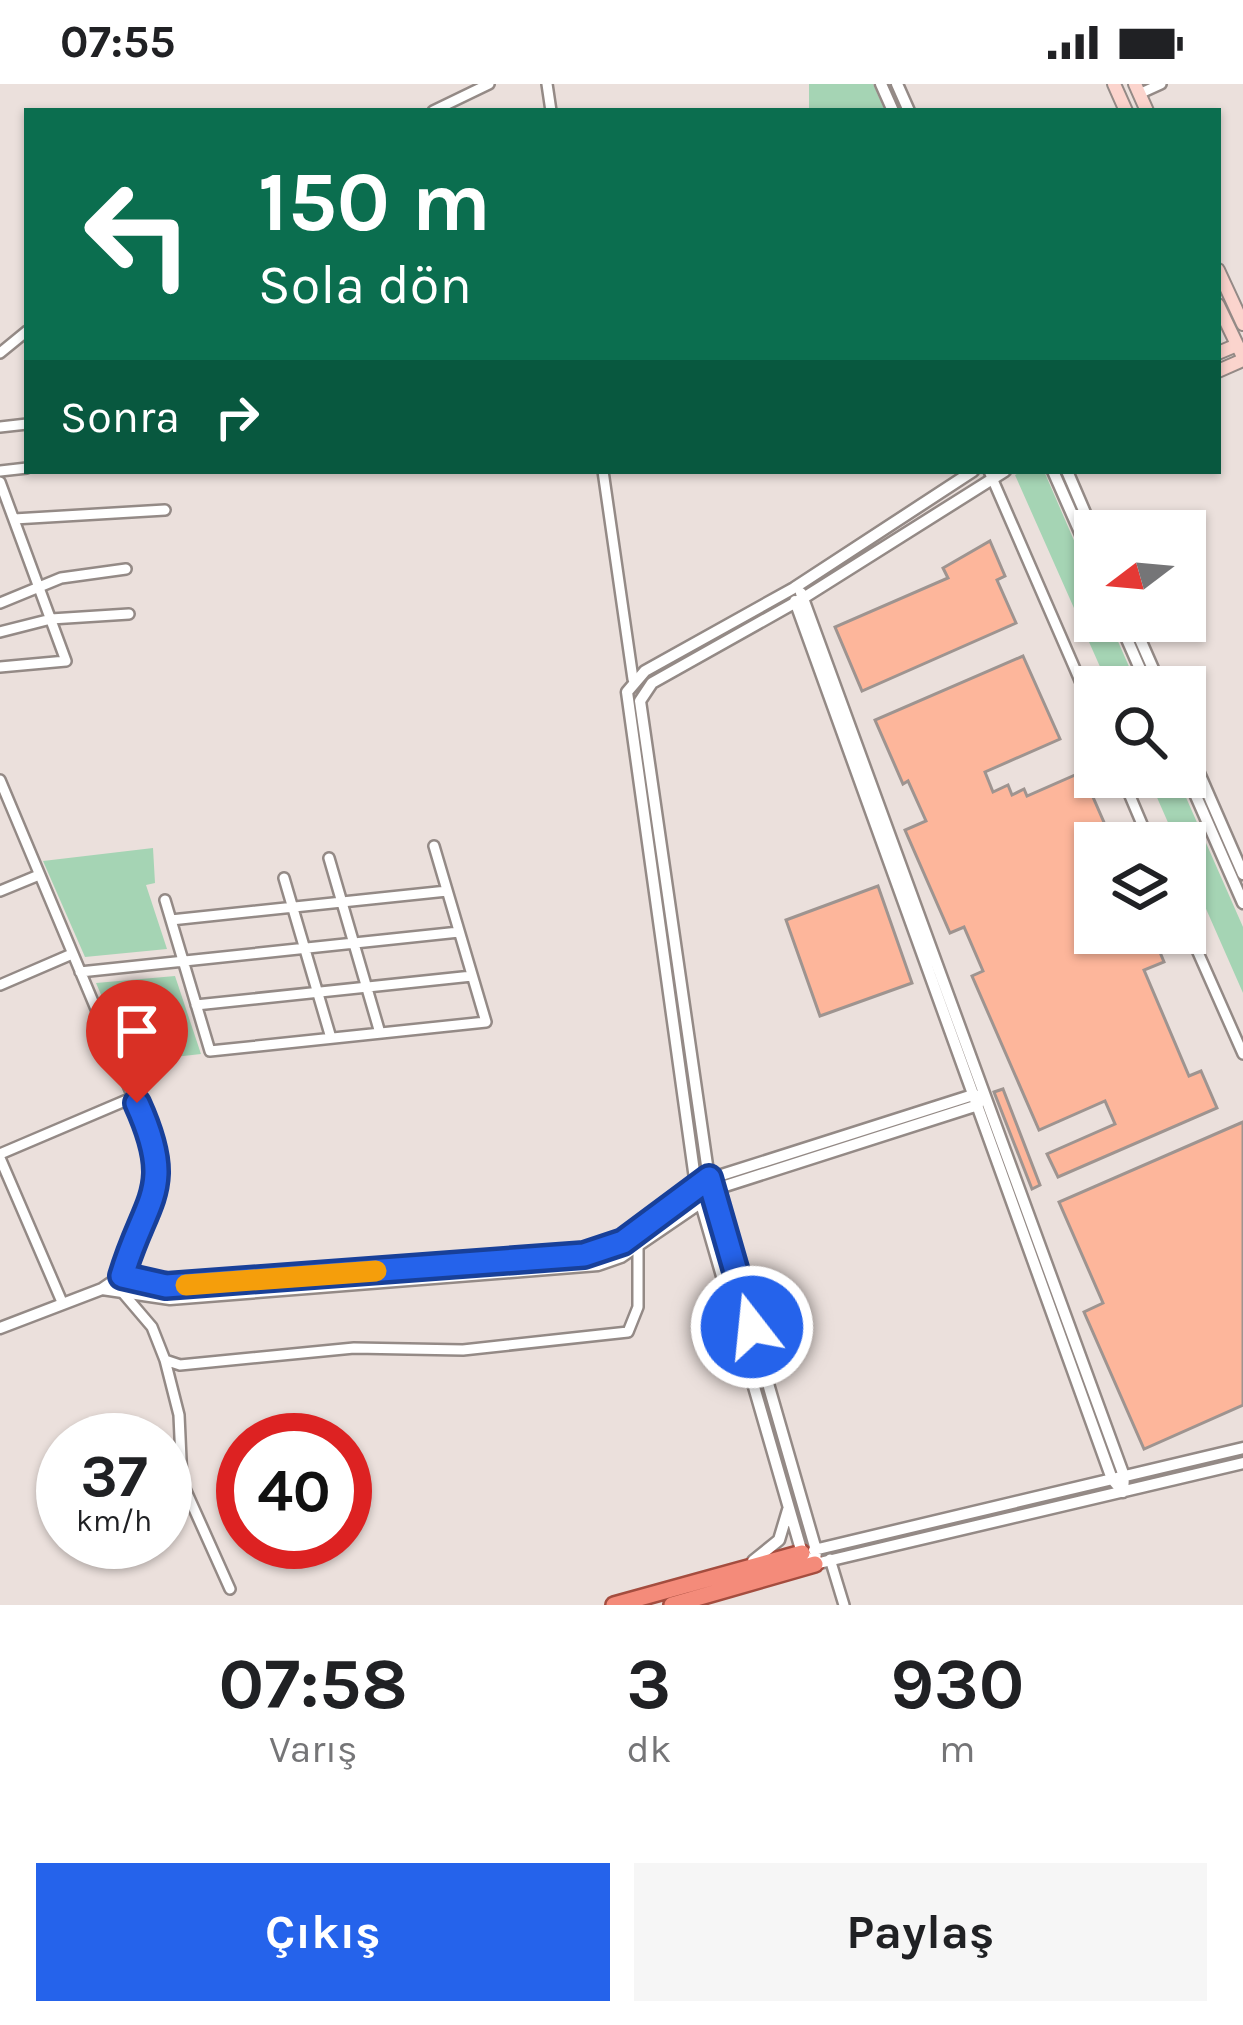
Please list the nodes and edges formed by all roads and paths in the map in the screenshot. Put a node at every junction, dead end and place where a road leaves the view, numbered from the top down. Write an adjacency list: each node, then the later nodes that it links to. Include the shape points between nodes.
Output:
1 (488, 84): 4 (street)
2 (1161, 84): 3 (street)
3 (1137, 89)
4 (440, 108)
5 (1221, 276): 7 (main road)
6 (1221, 311): 8 (main road)
7 (1241, 318)
8 (1241, 350)
9 (603, 474): 29 (street)
10 (969, 474): 20 (street)
11 (990, 474): 22 (street); 28 (street)
12 (1054, 474): 18 (street)
13 (1068, 474): 16 (street)
14 (0, 482): 17 (street)
15 (165, 510): 17 (street)
16 (1084, 510)
17 (14, 518): 21 (street)
18 (1074, 518)
19 (126, 569): 21 (street, via 61,578)
20 (794, 588): 22 (street); 29 (street)
21 (40, 590): 23 (street); 25 (street)
22 (800, 600): 63 (street); 65 (street, via 652,683 640,701)
23 (0, 603)
24 (129, 614): 25 (street)
25 (51, 619): 26 (street); 27 (street, via 66,661)
26 (0, 632)
27 (0, 667)
28 (1074, 667)
29 (633, 680): 66 (street, via 626,703)
30 (0, 780): 33 (street)
31 (1206, 789): 38 (street)
32 (1197, 798): 44 (street)
33 (12, 808): 34 (street); 37 (street)
34 (0, 813)
35 (434, 847): 41 (street)
36 (329, 858): 43 (street)
37 (40, 874): 40 (street); 50 (street)
38 (1243, 874)
39 (284, 878): 45 (street)
40 (0, 891)
41 (447, 891): 43 (street); 47 (street)
42 (165, 900): 46 (street)
43 (342, 902): 45 (street); 48 (street)
44 (1243, 903)
45 (293, 907): 46 (street); 49 (street)
46 (171, 920): 52 (street)
47 (459, 932): 48 (street); 54 (street)
48 (354, 944): 49 (street); 56 (street)
49 (305, 949): 52 (street); 57 (street)
50 (72, 954): 53 (street); 55 (street)
51 (1199, 954): 61 (street)
52 (183, 962): 53 (street); 58 (street)
53 (80, 972): 62 (street)
54 (472, 976): 56 (street); 59 (street, via 486,1022)
55 (0, 985)
56 (367, 987): 57 (street); 59 (street)
57 (318, 992): 58 (street); 60 (street)
58 (196, 1005): 60 (street, via 210,1051)
59 (380, 1033): 60 (street)
60 (331, 1038)
61 (1243, 1054)
62 (134, 1097): 64 (street); 70 (street, via 158,1184)
63 (978, 1100): 65 (street); 67 (street); 78 (street)
64 (0, 1156): 73 (street)
65 (709, 1178): 66 (street); 67 (street)
66 (696, 1186): 68 (street); 70 (street, via 623,1242 584,1255 166,1286)
67 (712, 1193): 68 (street); 81 (street)
68 (701, 1204): 69 (street); 80 (street)
69 (638, 1246): 72 (street, via 589,1267 170,1299); 75 (street, via 636,1319 621,1334 185,1365)
70 (122, 1276): 71 (street)
71 (102, 1288): 72 (street); 73 (street)
72 (123, 1293): 75 (street, via 152,1327)
73 (62, 1302): 74 (street)
74 (0, 1328)
75 (165, 1360): 83 (street, via 182,1482)
76 (1243, 1448): 78 (street)
77 (1243, 1463): 79 (street)
78 (1118, 1477): 79 (street); 81 (street)
79 (1123, 1492): 81 (street)
80 (788, 1507): 81 (street); 82 (street, via 776,1544)
81 (816, 1556): 82 (highway); 85 (highway); 86 (street)
82 (738, 1567): 84 (highway)
83 (230, 1589)
84 (614, 1605)
85 (672, 1605)
86 (844, 1605)

